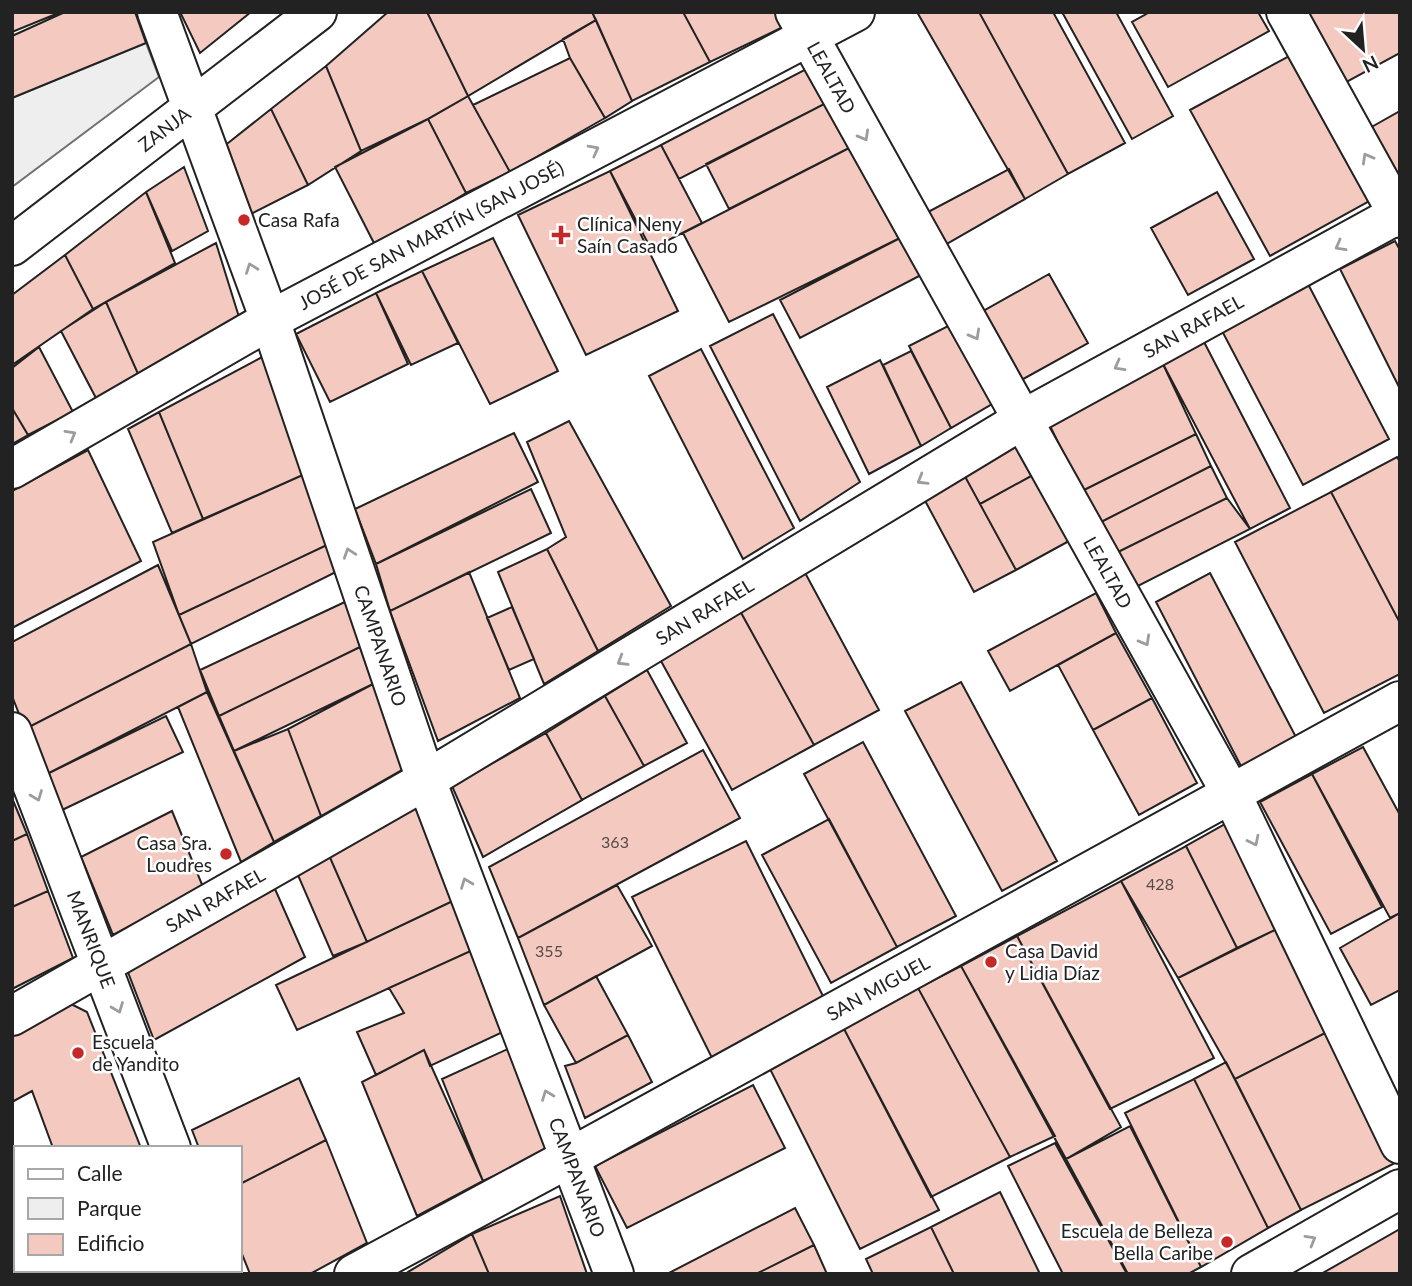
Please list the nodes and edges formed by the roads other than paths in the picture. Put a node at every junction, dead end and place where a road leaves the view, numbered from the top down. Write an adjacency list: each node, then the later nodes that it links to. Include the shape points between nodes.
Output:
1 (157, 12): 6 (street, CAMPANARIO)
2 (317, 12): 6 (street, ZANJA)
3 (855, 12): 5 (street, JOSÉ DE SAN MARTÍN (SAN JOSÉ))
4 (1286, 12): 7 (street, one-way to 4)
5 (802, 25): 9 (street, JOSÉ DE SAN MARTÍN (SAN JOSÉ), one-way to 5); 10 (street, LEALTAD, one-way to 10)
6 (192, 109): 8 (street, ZANJA); 9 (street, CAMPANARIO, one-way to 6)
7 (1399, 215): 10 (street, SAN RAFAEL, one-way to 10)
8 (12, 246)
9 (270, 320): 11 (street, JOSÉ DE SAN MARTÍN (SAN JOSÉ), one-way to 9); 14 (street, CAMPANARIO, one-way to 9)
10 (1022, 420): 14 (street, SAN RAFAEL, one-way to 14); 15 (street, LEALTAD, one-way to 15)
11 (12, 469)
12 (1400, 701): 15 (street, SAN MIGUEL)
13 (12, 732): 16 (street, MANRIQUE, one-way to 16)
14 (426, 780): 16 (street, SAN RAFAEL); 20 (street, CAMPANARIO, one-way to 14)
15 (1231, 793): 18 (street, LEALTAD, one-way to 18); 20 (street, SAN MIGUEL)
16 (102, 965): 17 (street, SAN RAFAEL); 19 (street, MANRIQUE, one-way to 19)
17 (12, 1016)
18 (1400, 1144)
19 (170, 1146)
20 (571, 1157): 22 (street, SAN MIGUEL); 23 (street, CAMPANARIO)
21 (1400, 1189): 24 (street, one-way to 21)
22 (354, 1274)
23 (614, 1274)
24 (1251, 1274)

